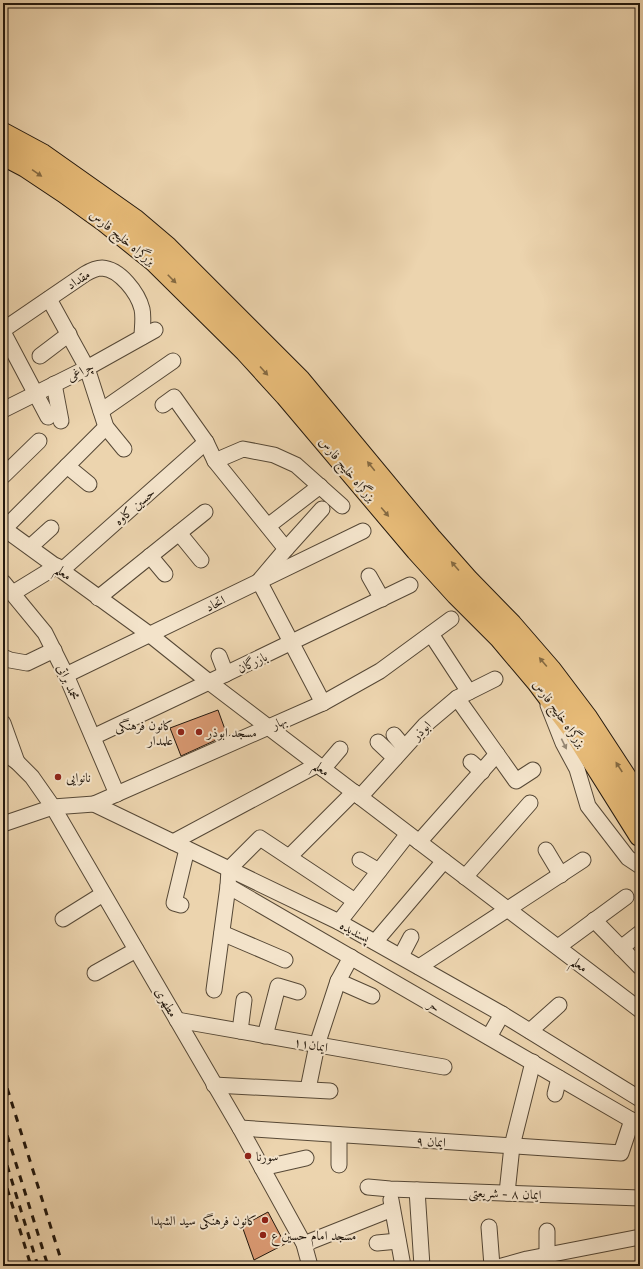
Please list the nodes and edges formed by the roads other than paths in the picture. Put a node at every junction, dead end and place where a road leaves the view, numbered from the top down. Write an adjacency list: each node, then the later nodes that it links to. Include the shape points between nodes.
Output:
1 (3, 134): 73 (highway, بزرگراه خلیج فارس, one-way to 1, via 587,719 550,670 512,625 430,538 299,380 167,248 134,220 42,155)
2 (3, 154): 56 (highway, بزرگراه خلیج فارس, one-way to 56, via 26,166 104,220 149,257 246,351 417,550 500,637)
3 (49, 298): 4 (street, مقداد); 6 (street); 7 (street, مقداد, via 94,269 112,271 136,294 142,309)
4 (4, 326): 12 (street)
5 (155, 330): 7 (street, چراغی)
6 (69, 334): 8 (street); 10 (street)
7 (142, 337): 10 (street, چراغی)
8 (40, 356)
9 (173, 361): 15 (street)
10 (87, 368): 11 (street, چراغی); 15 (street)
11 (54, 384): 12 (street, چراغی); 12 (street, via 54,419)
12 (35, 393): 14 (street, چراغی)
13 (163, 405): 18 (street, via 174,397)
14 (3, 410)
15 (101, 411): 16 (street)
16 (106, 427): 19 (street); 21 (street)
17 (39, 441): 22 (street)
18 (206, 442): 20 (street); 37 (street, حسین کاوه)
19 (124, 449)
20 (215, 461): 24 (street, via 243,449 274,454 296,465); 28 (street)
21 (67, 466): 23 (street); 29 (street)
22 (3, 476)
23 (89, 484)
24 (320, 486): 25 (street); 28 (street)
25 (342, 506)
26 (322, 509): 34 (street)
27 (205, 512): 32 (street)
28 (268, 526): 34 (street)
29 (4, 528): 33 (street, معلم)
30 (51, 528): 33 (street)
31 (363, 531): 40 (street, اتحاد)
32 (179, 533): 35 (street); 36 (street)
33 (30, 547): 37 (street, معلم)
34 (286, 549): 40 (street)
35 (150, 556): 38 (street); 43 (street)
36 (201, 560)
37 (59, 568): 42 (street, حسین کاوه); 43 (street, معلم)
38 (164, 574)
39 (369, 576): 44 (street)
40 (259, 581): 46 (street, اتحاد); 48 (street)
41 (410, 585): 44 (street, بازرگان)
42 (8, 587): 49 (street, محمد براتی, via 46,633)
43 (98, 598): 46 (street, معلم)
44 (382, 599): 48 (street, بازرگان)
45 (451, 619): 47 (street, بهار)
46 (149, 634): 53 (street, اتحاد); 55 (street, معلم)
47 (431, 634): 57 (street); 58 (street, بهار, via 380,671)
48 (291, 643): 52 (street, بازرگان); 58 (street)
49 (54, 650): 51 (street, via 27,663); 53 (street, محمد براتی)
50 (219, 656): 52 (street)
51 (3, 657)
52 (226, 674): 55 (street, بازرگان)
53 (66, 675): 62 (street, محمد براتی)
54 (495, 679): 57 (street, ابوذر)
55 (209, 682): 60 (street, معلم); 62 (street, بازرگان)
56 (538, 682): 78 (highway, بزرگراه خلیج فارس, via 574,730); 87 (street, one-way to 87, via 563,743 577,769 588,806 628,858)
57 (463, 695): 66 (street, ابوذر, via 425,725); 67 (street)
58 (323, 703): 60 (street, بهار)
59 (3, 723): 68 (street)
60 (268, 726): 69 (street, معلم); 71 (street, بهار)
61 (394, 735): 66 (street)
62 (93, 737): 71 (street, محمد براتی)
63 (378, 742): 66 (street)
64 (340, 749): 69 (street)
65 (3, 752): 68 (street, مطهری)
66 (400, 753): 72 (street, ابوذر)
67 (497, 754): 70 (street, via 516,781); 79 (street, via 476,767)
68 (17, 762): 76 (street, مطهری, via 32,777)
69 (320, 767): 72 (street, معلم); 80 (street)
70 (533, 770)
71 (117, 794): 75 (street, بهار)
72 (357, 795): 79 (street, معلم); 83 (street, ابوذر)
73 (640, 800)
74 (530, 803): 91 (street)
75 (94, 804): 76 (street); 80 (street, پسندیده)
76 (53, 808): 77 (street); 93 (street, مطهری)
77 (3, 824)
78 (640, 835)
79 (414, 838): 86 (street, معلم); 89 (street)
80 (173, 842): 81 (street, پسندیده)
81 (187, 849): 88 (street, پسندیده); 96 (street, via 174,903)
82 (546, 850): 90 (street)
83 (289, 857): 88 (street, via 260,838); 95 (street)
84 (360, 860): 89 (street)
85 (583, 860): 90 (street)
86 (444, 861): 91 (street, معلم); 104 (street)
87 (640, 866)
88 (229, 869): 92 (street); 100 (street, پسندیده)
89 (379, 871): 95 (street)
90 (561, 875): 97 (street)
91 (465, 877): 97 (street, معلم)
92 (228, 886): 101 (street); 109 (street, حر)
93 (103, 894): 98 (street); 107 (street, مطهری)
94 (626, 897): 99 (street)
95 (355, 901): 100 (street)
96 (181, 905)
97 (507, 909): 105 (street, معلم); 112 (street)
98 (63, 919)
99 (594, 920): 105 (street); 106 (street)
100 (339, 922): 104 (street, پسندیده)
101 (222, 933): 110 (street, via 251,951); 115 (street)
102 (640, 933): 106 (street)
103 (411, 937): 108 (street)
104 (375, 942): 108 (street, پسندیده)
105 (558, 947): 121 (street, معلم)
106 (621, 948): 111 (street)
107 (136, 950): 113 (street); 123 (street, مطهری)
108 (401, 956): 112 (street, پسندیده)
109 (351, 957): 114 (street); 118 (street, حر)
110 (285, 960)
111 (640, 967)
112 (424, 970): 118 (street); 122 (street, پسندیده)
113 (95, 973)
114 (338, 981): 117 (street); 128 (street)
115 (214, 990)
116 (298, 992): 126 (street, via 278,986)
117 (372, 996)
118 (419, 997): 127 (street, حر)
119 (244, 1000): 124 (street)
120 (559, 1005): 125 (street)
121 (639, 1007)
122 (502, 1014): 125 (street, پسندیده); 127 (street)
123 (177, 1020): 124 (street, ایمان۱۱); 132 (street, مطهری)
124 (240, 1031): 126 (street, ایمان۱۱)
125 (530, 1031): 136 (street, پسندیده)
126 (265, 1036): 128 (street, ایمان۱۱)
127 (489, 1037): 129 (street, حر)
128 (317, 1045): 130 (street, ایمان۱۱); 133 (street)
129 (533, 1062): 131 (street, حر); 140 (street)
130 (444, 1067)
131 (559, 1078): 135 (street); 137 (street, حر)
132 (214, 1085): 133 (street); 138 (street, مطهری)
133 (308, 1089): 134 (street)
134 (330, 1091)
135 (555, 1094)
136 (640, 1099)
137 (636, 1122): 140 (street, ایمان ۹, via 621,1153)
138 (240, 1128): 139 (street, ایمان ۹); 143 (street, مطهری)
139 (339, 1135): 140 (street, ایمان ۹); 142 (street)
140 (512, 1146): 147 (street)
141 (306, 1158): 143 (street)
142 (339, 1165)
143 (262, 1168): 155 (street, مطهری)
144 (368, 1187): 145 (street, ایمان ۸ - شریعتی)
145 (390, 1189): 146 (street, ایمان ۸ - شریعتی); 149 (street)
146 (417, 1190): 147 (street, ایمان ۸ - شریعتی); 159 (street)
147 (507, 1193): 148 (street, ایمان ۸ - شریعتی)
148 (640, 1198)
149 (392, 1209): 153 (street); 155 (street)
150 (489, 1227): 160 (street)
151 (547, 1231): 156 (street)
152 (640, 1237): 156 (street)
153 (398, 1241): 154 (street); 158 (street)
154 (377, 1243)
155 (304, 1244): 157 (street, مطهری)
156 (548, 1255): 161 (street)
157 (310, 1266)
158 (402, 1266)
159 (422, 1266)
160 (492, 1266)
161 (502, 1266)

